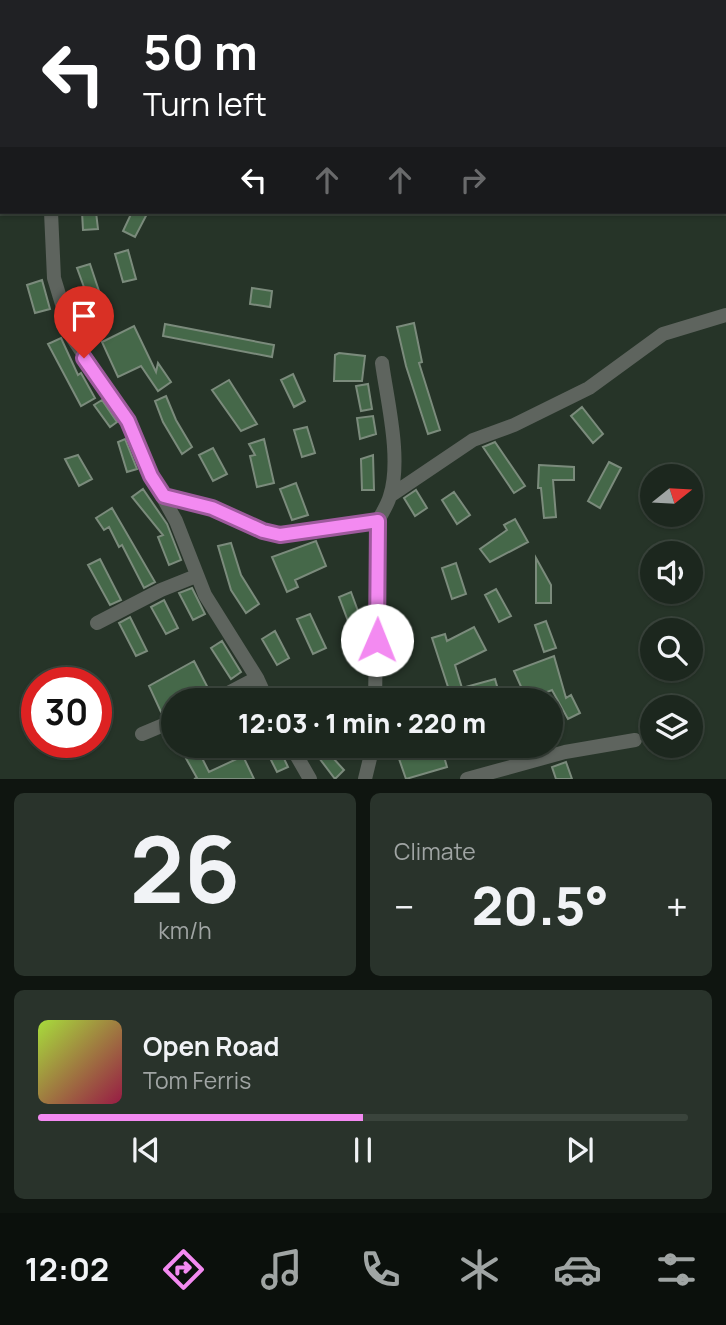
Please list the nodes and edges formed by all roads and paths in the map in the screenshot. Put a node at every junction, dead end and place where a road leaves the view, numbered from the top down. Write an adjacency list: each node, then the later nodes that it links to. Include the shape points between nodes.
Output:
1 (51, 214): 4 (street, via 54,278 72,337 128,421)
2 (726, 315): 5 (street, via 663,334 589,388 473,440)
3 (382, 363): 5 (street, via 392,438)
4 (164, 496): 6 (street, via 212,508 280,535); 7 (street)
5 (390, 496): 6 (street)
6 (378, 521): 12 (street)
7 (196, 576): 8 (street); 9 (street)
8 (97, 623)
9 (257, 678): 10 (street); 11 (street)
10 (238, 688)
11 (262, 688)
12 (375, 688)
13 (161, 726): 14 (street)
14 (142, 734)
15 (635, 740): 20 (street, via 565,752)
16 (298, 758): 18 (street)
17 (370, 758): 19 (street)
18 (310, 779)
19 (365, 779)
20 (467, 779)

